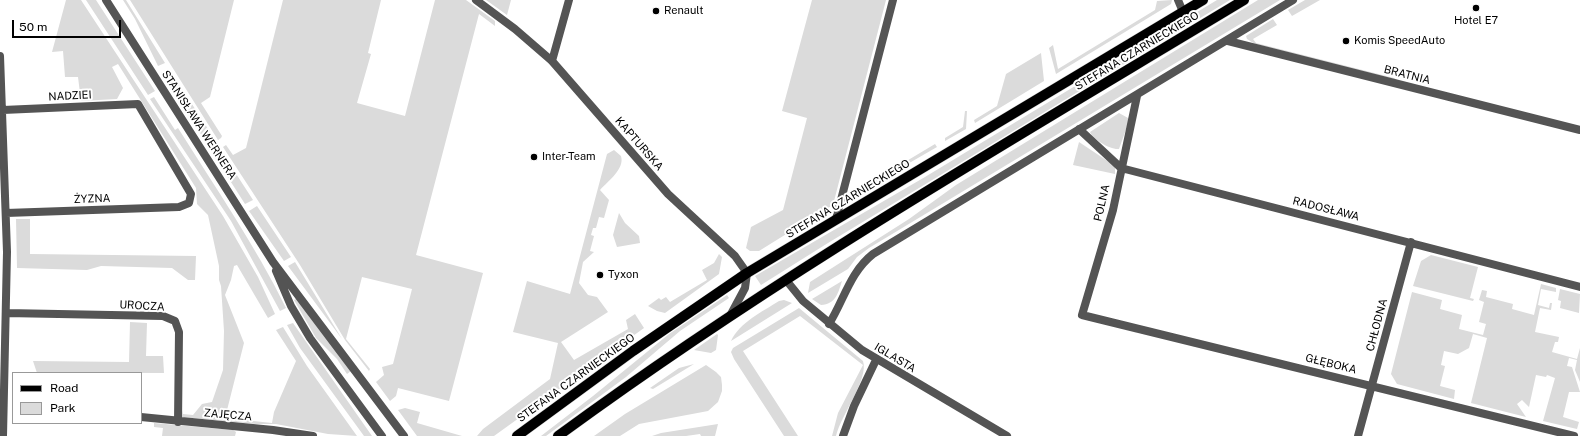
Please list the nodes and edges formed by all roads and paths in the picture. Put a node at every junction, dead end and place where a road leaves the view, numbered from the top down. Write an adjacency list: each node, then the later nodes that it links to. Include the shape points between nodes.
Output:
1 (106, 0): 23 (street, STANISŁAWA WERNERA)
2 (476, 0): 12 (street, KAPTURSKA)
3 (569, 0): 12 (street)
4 (892, 0): 20 (street)
5 (1178, 0): 9 (street)
6 (1203, 0): 9 (main road, STEFANA CZARNIECKIEGO)
7 (1244, 0): 25 (main road, STEFANA CZARNIECKIEGO)
8 (1293, 0): 10 (street)
9 (1183, 12): 20 (main road, STEFANA CZARNIECKIEGO)
10 (1228, 41): 13 (street); 16 (street, BRATNIA)
11 (0, 56): 14 (street)
12 (552, 61): 24 (street, KAPTURSKA, via 668,194 735,256)
13 (1137, 96): 15 (street); 17 (street, POLNA)
14 (3, 110): 18 (street, NADZIEI, via 138,104 190,188 189,203); 19 (street)
15 (1079, 129): 17 (street, RADOSŁAWA); 30 (street, via 864,260)
16 (1580, 130)
17 (1122, 168): 21 (street, RADOSŁAWA); 28 (street, POLNA, via 1113,210)
18 (179, 208): 19 (street, ŻYZNA)
19 (6, 213): 22 (street)
20 (836, 220): 24 (main road, STEFANA CZARNIECKIEGO)
21 (1411, 242): 26 (street, RADOSŁAWA); 32 (street, CHŁODNA)
22 (3, 252): 27 (street)
23 (273, 262): 39 (street, STANISŁAWA WERNERA, via 291,306 310,338); 40 (street, STANISŁAWA WERNERA)
24 (747, 273): 29 (street, via 745,288); 41 (main road, STEFANA CZARNIECKIEGO)
25 (786, 280): 29 (main road, STEFANA CZARNIECKIEGO); 30 (street, IGLASTA, via 803,301)
26 (1580, 287)
27 (6, 313): 33 (street); 36 (street, UROCZA, via 163,316 175,321 179,332)
28 (1082, 315): 32 (street, GŁĘBOKA)
29 (728, 317): 42 (main road, STEFANA CZARNIECKIEGO)
30 (829, 324): 31 (street, IGLASTA)
31 (876, 360): 43 (street); 44 (street, IGLASTA)
32 (1372, 385): 45 (street, CHŁODNA); 46 (street, GŁĘBOKA)
33 (4, 396): 34 (street); 37 (street)
34 (12, 397)
35 (142, 417): 36 (street, ZAJĘCZA)
36 (178, 422): 38 (street, ZAJĘCZA)
37 (3, 436)
38 (313, 436)
39 (382, 436)
40 (404, 436)
41 (516, 436)
42 (558, 436)
43 (843, 436)
44 (1007, 436)
45 (1358, 436)
46 (1574, 436)

